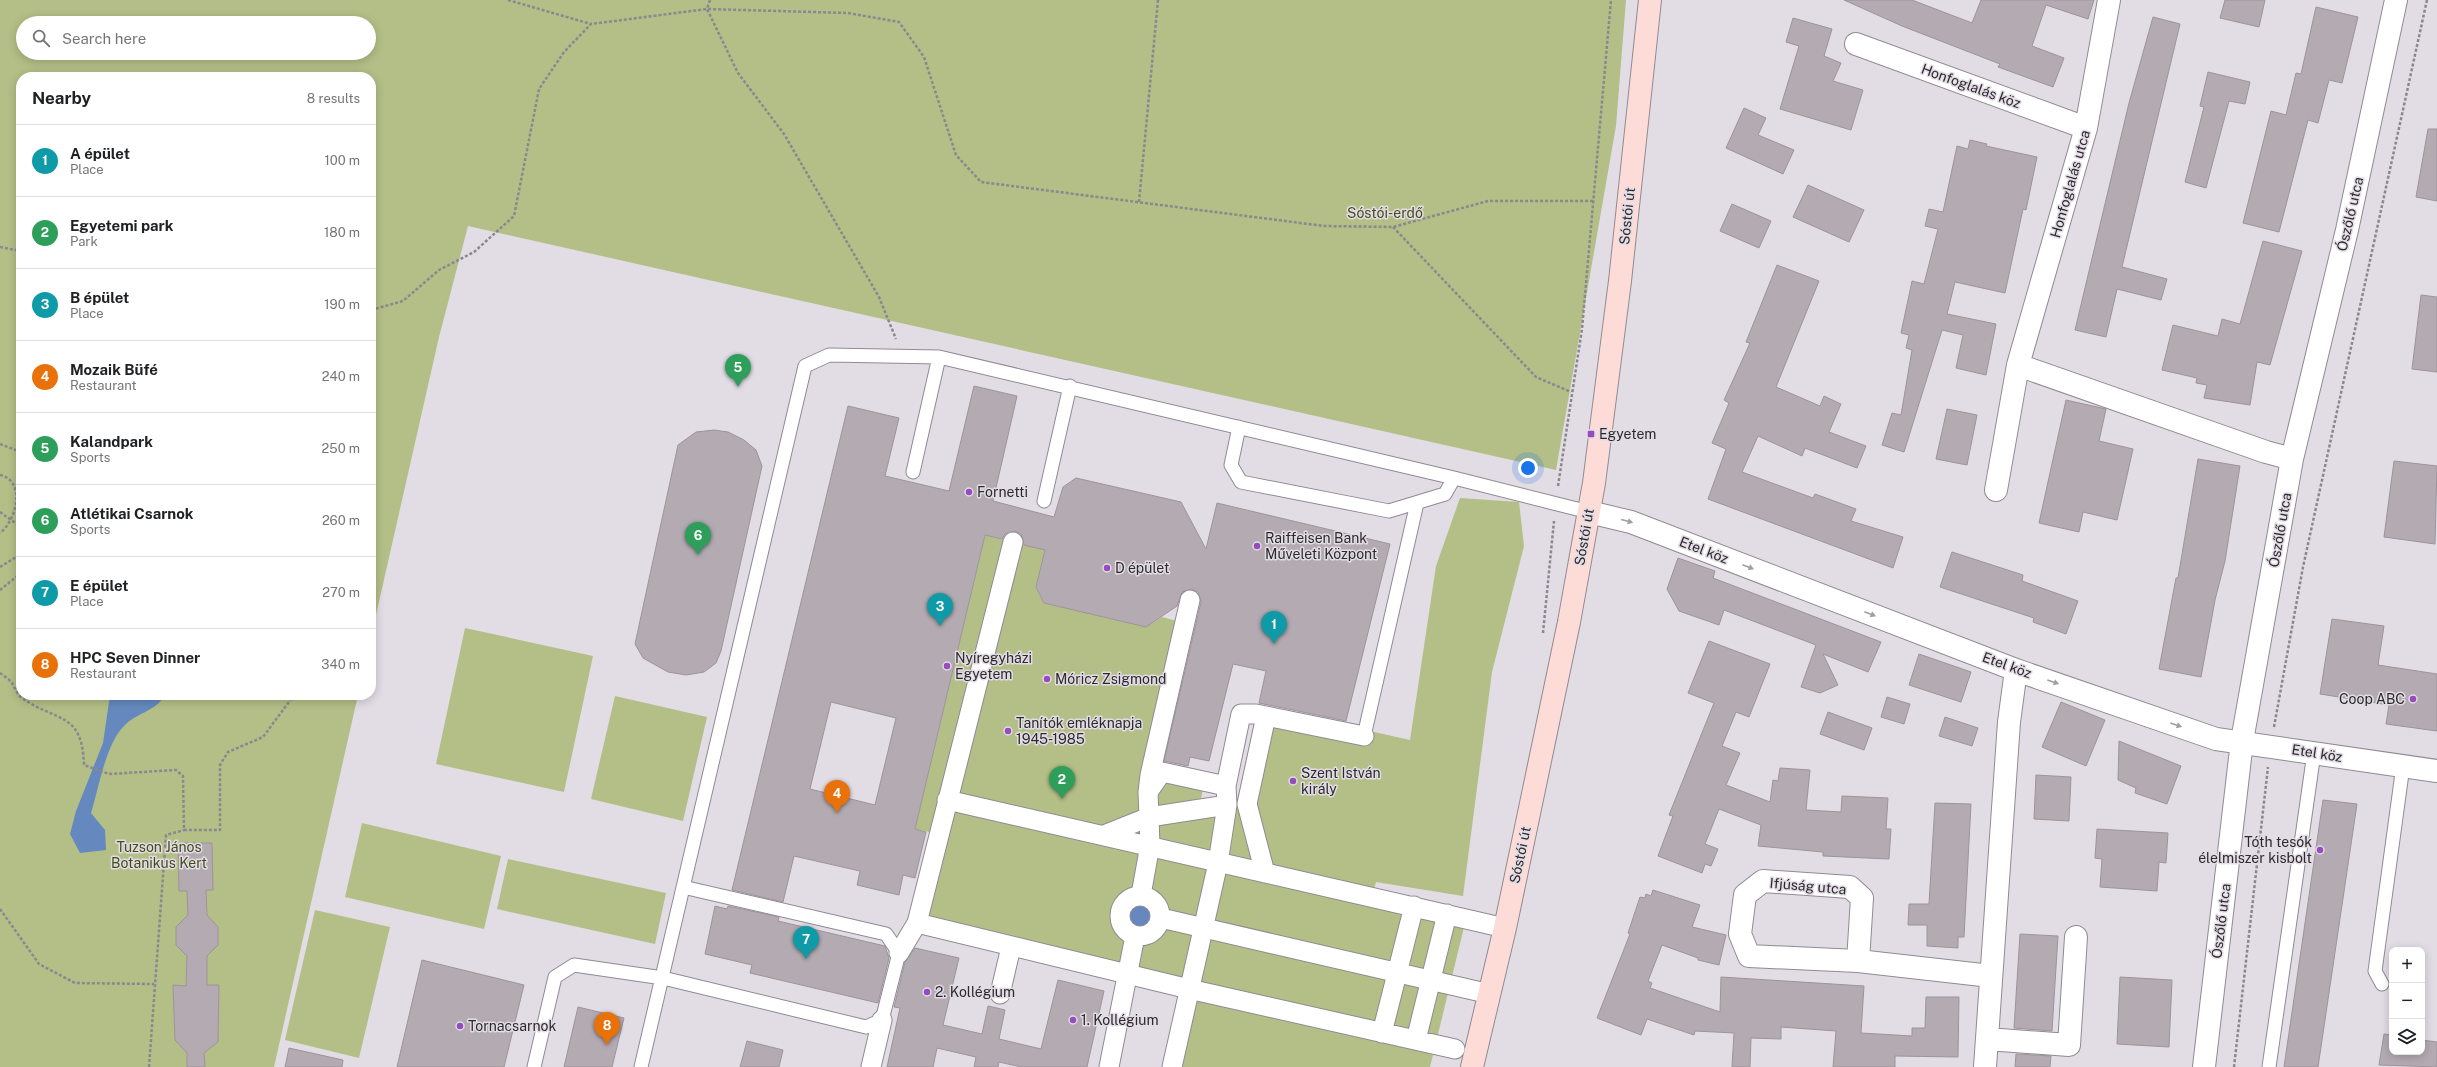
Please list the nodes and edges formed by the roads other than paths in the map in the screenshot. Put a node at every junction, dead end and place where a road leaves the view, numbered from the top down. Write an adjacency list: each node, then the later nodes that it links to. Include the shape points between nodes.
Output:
1 (1650, 0): 16 (main road, Sóstói út, via 1620,281)
2 (2109, 0): 5 (street, Honfoglalás utca)
3 (2396, 0): 10 (street, Ószőlő utca, via 2347,230)
4 (1856, 44): 5 (street, Honfoglalás köz)
5 (2086, 128): 7 (street, Honfoglalás utca)
6 (939, 356): 8 (lane); 11 (lane); 35 (lane, via 829,355 805,366)
7 (2018, 365): 10 (street); 13 (street, Honfoglalás utca)
8 (1070, 386): 9 (lane); 14 (lane)
9 (1239, 427): 12 (lane); 15 (lane, via 1231,465 1241,482 1389,511)
10 (2292, 459): 22 (street, Ószőlő utca)
11 (912, 472)
12 (1454, 478): 15 (lane, via 1445,494); 16 (lane)
13 (1996, 490)
14 (1044, 501)
15 (1417, 503): 21 (lane)
16 (1589, 512): 19 (street, Etel köz, one-way to 19, via 1631,522); 41 (main road, Sóstói út, via 1569,622)
17 (1012, 542): 28 (street)
18 (1190, 600): 26 (street)
19 (2016, 670): 22 (street, Etel köz, one-way to 22, via 2216,738); 50 (street, via 2009,722)
20 (1266, 716): 21 (street); 27 (street, via 1242,714); 29 (street)
21 (1364, 736)
22 (2242, 741): 23 (street, Etel köz); 69 (street, Ószőlő utca)
23 (2314, 753): 24 (street, Etel köz); 70 (lane)
24 (2403, 766): 25 (street, Etel köz); 53 (lane, via 2376,971)
25 (2437, 771)
26 (1148, 792): 27 (street, via 1162,772); 30 (street)
27 (1226, 796): 29 (street); 30 (street); 33 (street)
28 (947, 800): 31 (street); 40 (street)
29 (1248, 800): 34 (street)
30 (1149, 817): 31 (street); 32 (street)
31 (1104, 835): 32 (street)
32 (1150, 845): 33 (street); 36 (street)
33 (1218, 863): 34 (street); 42 (street)
34 (1265, 873): 37 (street)
35 (683, 887): 46 (lane, via 886,934); 51 (lane)
36 (1141, 895): 39 (street, via 1158,905); 43 (street, via 1128,899 1121,910 1121,923)
37 (1414, 906): 38 (street); 48 (street)
38 (1447, 914): 41 (street); 52 (street)
39 (1161, 918): 42 (street); 43 (street, via 1154,930 1142,936)
40 (917, 923): 45 (street); 46 (street)
41 (1505, 928): 56 (main road, Sóstói út)
42 (1204, 929): 48 (street); 54 (street)
43 (1135, 936): 49 (street)
44 (2076, 937): 60 (street, via 2069,1045)
45 (1011, 947): 49 (street); 55 (street)
46 (899, 953): 57 (lane)
47 (1858, 961): 47 (street, Ifjúság utca, via 1748,956 1740,934 1745,895 1762,881 1850,887 1862,898); 50 (street, Ifjúság utca)
48 (1398, 973): 52 (street); 58 (street)
49 (1128, 974): 54 (street); 65 (street)
50 (1991, 976): 60 (street)
51 (663, 978): 57 (lane, via 866,1028); 62 (lane, via 574,964 555,976); 63 (lane)
52 (1431, 980): 56 (street); 59 (street)
53 (2382, 984)
54 (1189, 989): 58 (street); 66 (street)
55 (1000, 994)
56 (1490, 994): 67 (main road, Sóstói út)
57 (882, 1020): 64 (street)
58 (1382, 1033): 59 (street)
59 (1416, 1040): 61 (street)
60 (1987, 1040): 68 (street)
61 (1455, 1049)
62 (534, 1067)
63 (641, 1067)
64 (871, 1067)
65 (1111, 1067)
66 (1172, 1067)
67 (1472, 1067)
68 (1985, 1067)
69 (2204, 1067)
70 (2269, 1067)

